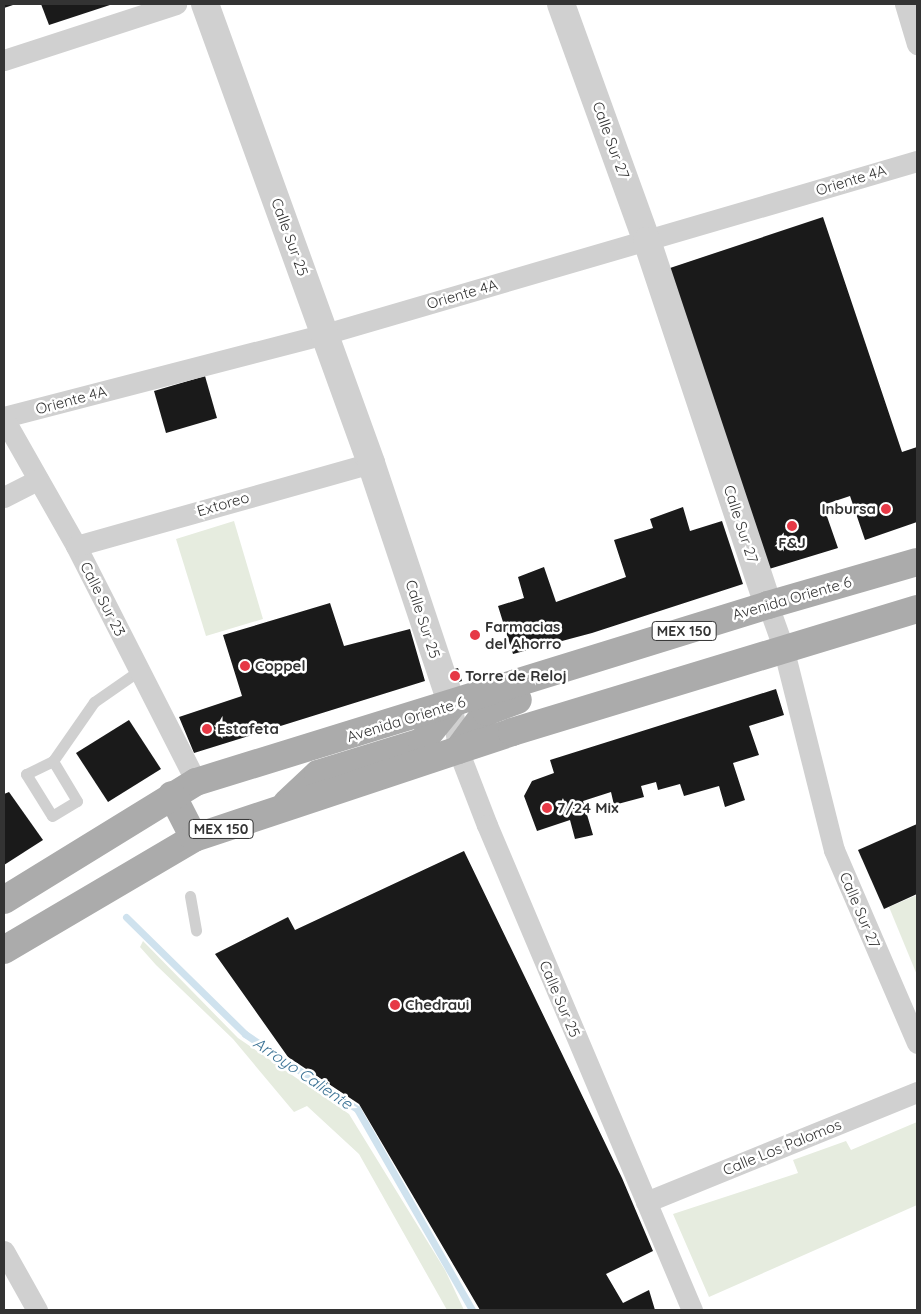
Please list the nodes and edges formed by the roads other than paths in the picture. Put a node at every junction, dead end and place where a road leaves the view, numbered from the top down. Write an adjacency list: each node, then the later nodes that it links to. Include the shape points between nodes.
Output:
1 (176, 4): 6 (street)
2 (205, 4): 9 (street, Calle Sur 25)
3 (561, 4): 8 (street, Calle Sur 27)
4 (905, 4): 5 (street)
5 (917, 44)
6 (4, 60)
7 (917, 161): 8 (street, Oriente 4A)
8 (647, 241): 9 (street, Oriente 4A); 16 (street, Calle Sur 27)
9 (325, 334): 10 (street, Oriente 4A); 11 (street, Calle Sur 25)
10 (4, 418): 12 (street, Calle Sur 23)
11 (371, 463): 14 (street, Extoreo); 21 (street, Calle Sur 25)
12 (38, 480): 13 (street); 14 (street, Calle Sur 23)
13 (4, 497)
14 (76, 546): 20 (street, Calle Sur 23)
15 (917, 562): 16 (main road, Avenida Oriente 6 / MEX 150)
16 (768, 604): 18 (street, Calle Sur 27); 19 (main road, Avenida Oriente 6 / MEX 150)
17 (917, 609): 18 (main road, MEX 150)
18 (784, 647): 22 (main road, MEX 150); 32 (street, Calle Sur 27, via 834,850)
19 (580, 664): 21 (main road, Avenida Oriente 6 / MEX 150); 22 (main road, via 566,681 486,712)
20 (140, 670): 23 (lane, via 94,702); 24 (street, Calle Sur 23)
21 (452, 705): 22 (street, Calle Sur 25); 24 (main road, Avenida Oriente 6 / MEX 150); 26 (main road, via 422,742 318,774)
22 (458, 750): 26 (main road, MEX 150); 34 (street, Calle Sur 25)
23 (53, 761): 23 (lane, via 26,774 52,816 76,801)
24 (196, 782): 25 (main road, Avenida Oriente 6 / MEX 150)
25 (172, 795): 27 (main road); 29 (main road, Avenida Oriente 6 / MEX 150)
26 (282, 808): 27 (main road, MEX 150)
27 (194, 838): 31 (main road, MEX 150)
28 (190, 896): 30 (lane)
29 (4, 900)
30 (196, 930)
31 (4, 950)
32 (917, 1044)
33 (917, 1092): 34 (street, Calle Los Palomos)
34 (646, 1202): 37 (street, Calle Sur 25)
35 (4, 1251): 36 (street)
36 (37, 1310)
37 (692, 1310)

